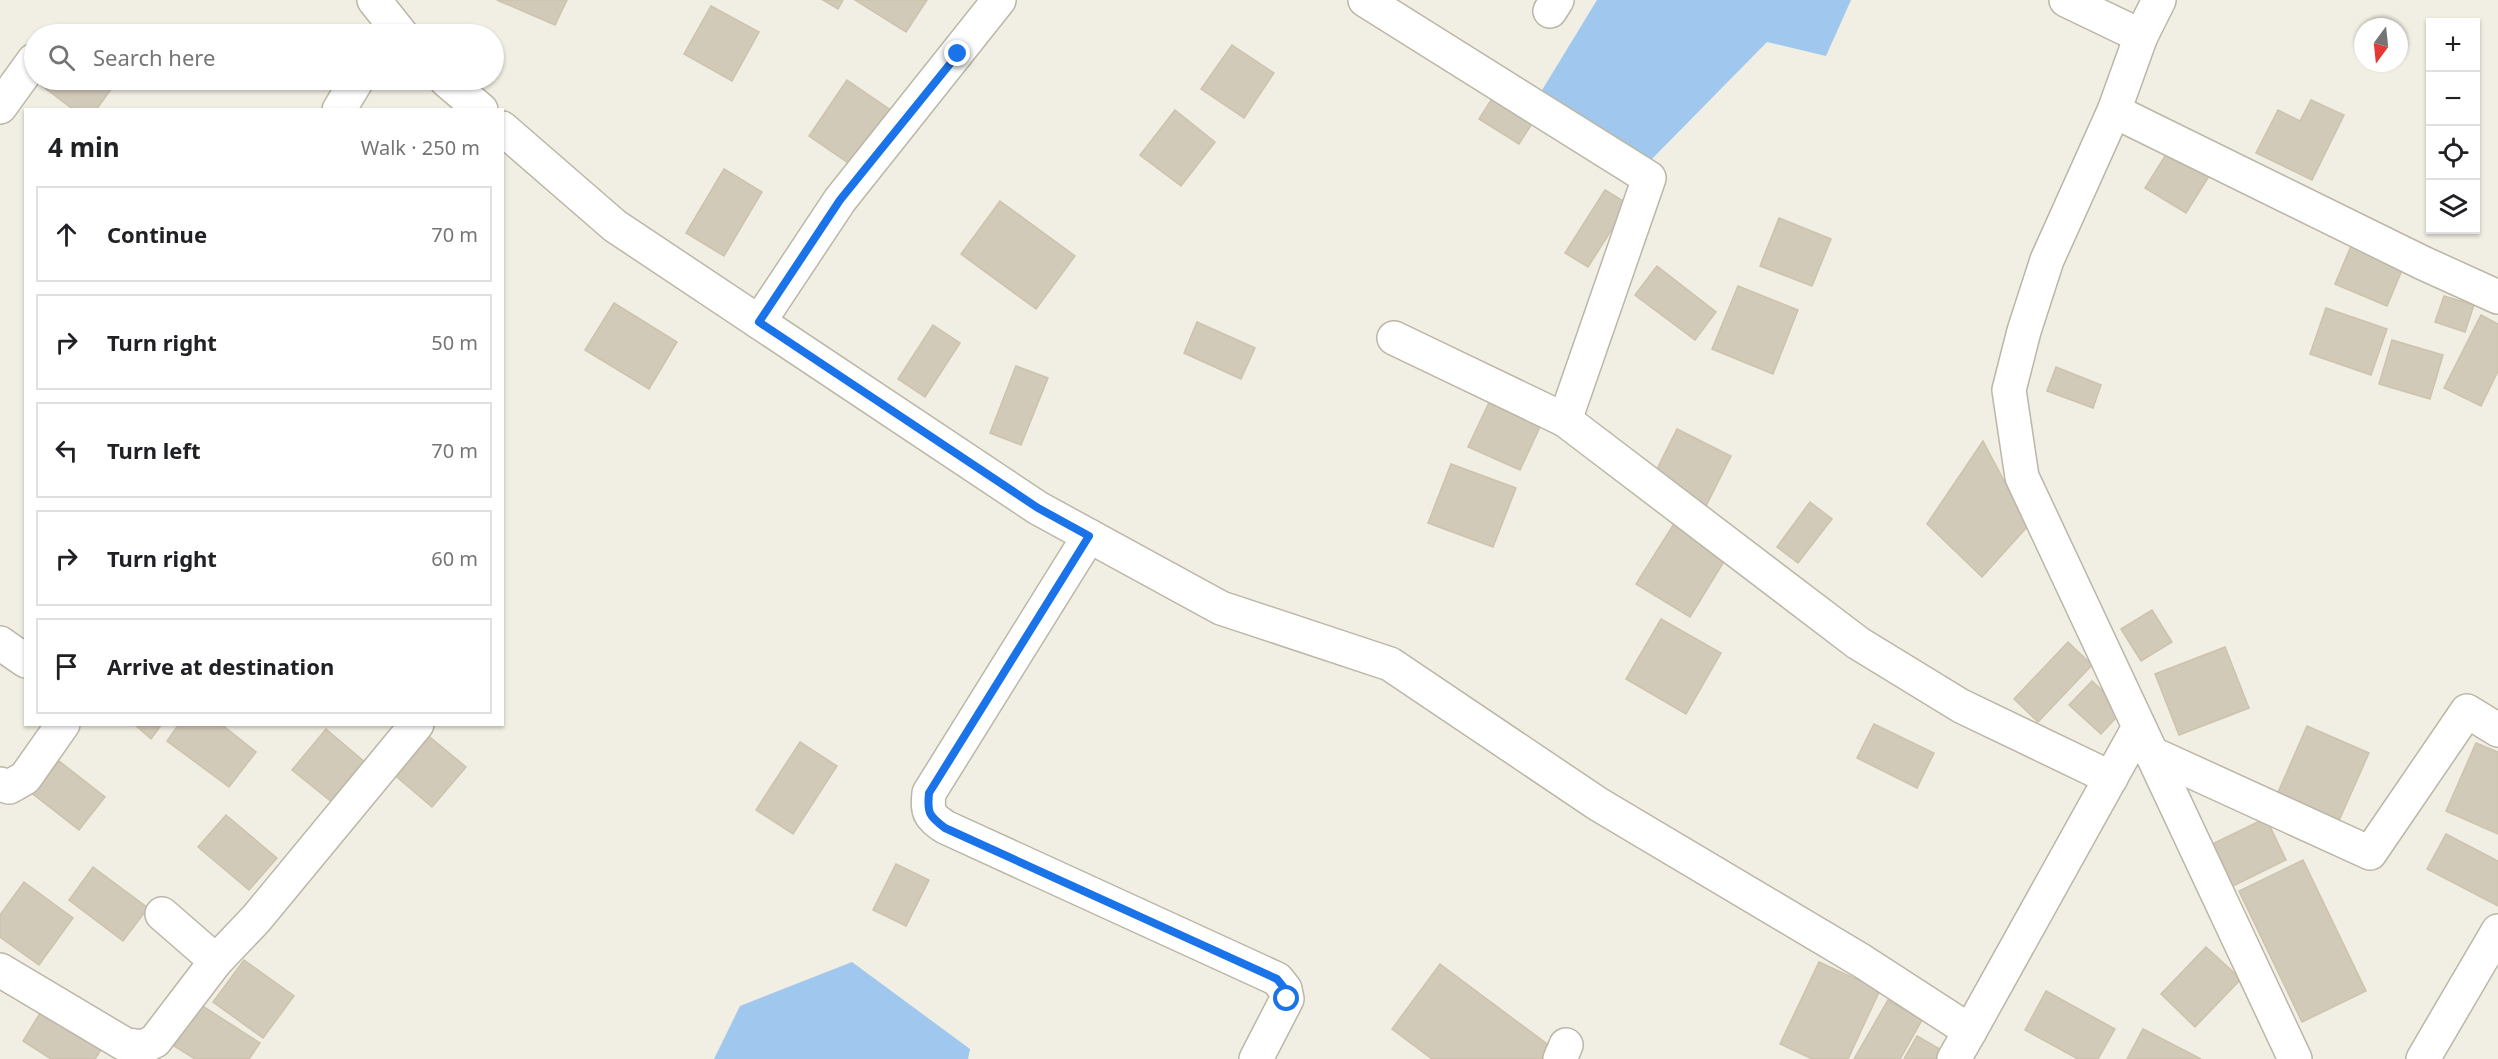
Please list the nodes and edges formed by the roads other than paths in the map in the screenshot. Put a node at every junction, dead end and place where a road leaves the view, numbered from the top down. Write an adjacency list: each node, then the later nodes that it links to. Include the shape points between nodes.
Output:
1 (999, 0): 15 (street, via 840,200)
2 (1365, 0): 17 (street, via 1649,178)
3 (2066, 0): 5 (street)
4 (2159, 0): 5 (street)
5 (2141, 36): 12 (street)
6 (24, 74): 9 (street)
7 (351, 90): 10 (street)
8 (458, 90): 11 (street)
9 (0, 107)
10 (340, 108)
11 (479, 108)
12 (2114, 111): 14 (street); 24 (street, via 2047,260 2009,390 2022,477)
13 (507, 144): 15 (street, via 615,226)
14 (2498, 297)
15 (759, 322): 18 (street, via 1038,508)
16 (1394, 338): 17 (street)
17 (1565, 420): 25 (street, via 1857,643 1961,706)
18 (1089, 536): 31 (street, via 1221,608 1390,664 1598,804 1862,961); 32 (street, via 929,793 927,809 945,828 1277,979 1287,999)
19 (0, 643): 20 (street)
20 (24, 660)
21 (62, 726): 26 (street, via 25,778 9,787)
22 (415, 726): 29 (street, via 256,919)
23 (2498, 730): 24 (street, via 2467,711 2370,853)
24 (2145, 740): 25 (street); 34 (street)
25 (2111, 778): 31 (street)
26 (0, 784)
27 (162, 914): 29 (street)
28 (2498, 931): 35 (street)
29 (216, 961): 30 (street, via 155,1041 143,1047 126,1045)
30 (0, 970)
31 (1970, 1031): 33 (street)
32 (1256, 1059)
33 (1954, 1059)
34 (2295, 1059)
35 (2423, 1059)

